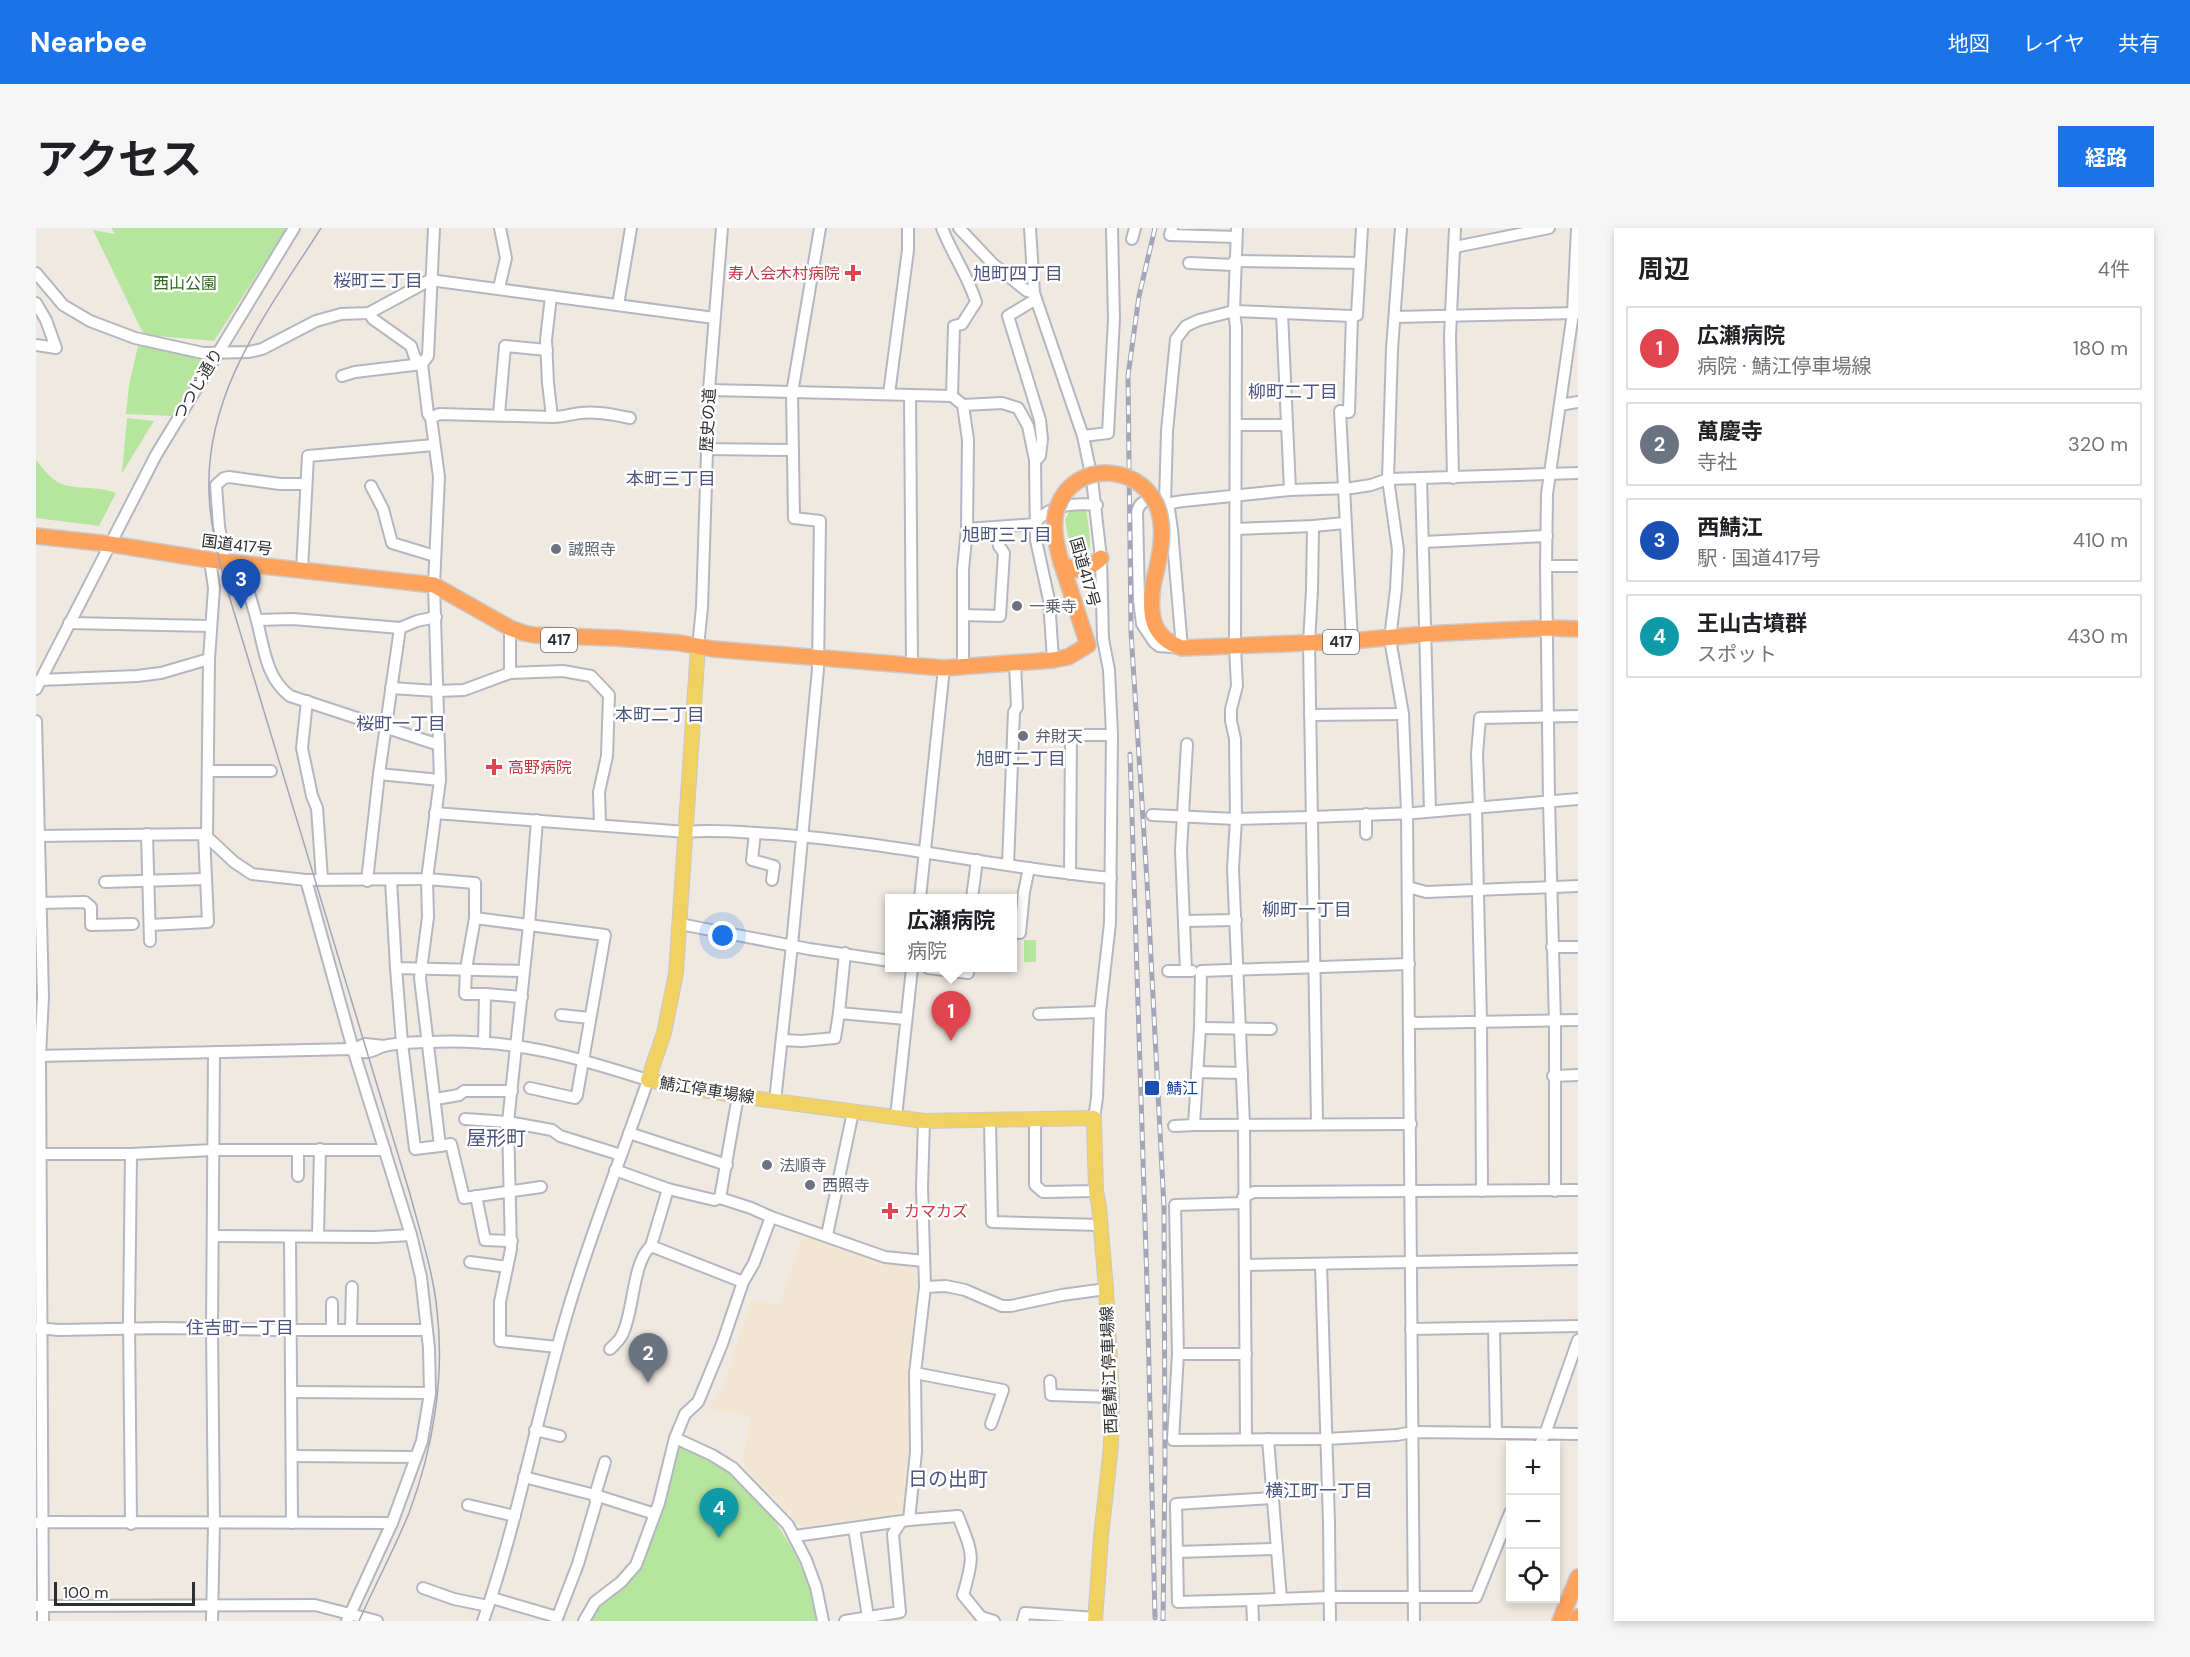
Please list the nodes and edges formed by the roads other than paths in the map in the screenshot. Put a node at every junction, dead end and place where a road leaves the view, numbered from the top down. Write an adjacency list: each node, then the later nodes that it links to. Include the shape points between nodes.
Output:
1 (294, 228): 42 (street, つつじ通り)
2 (434, 228): 24 (street)
3 (500, 228): 26 (street, via 506,258)
4 (631, 228): 31 (street)
5 (722, 228): 39 (street, 歴史の道)
6 (820, 228): 46 (street)
7 (908, 228): 47 (street)
8 (942, 228): 49 (street, via 976,302 962,324 954,326)
9 (958, 228): 29 (street, via 993,264)
10 (1030, 228): 29 (street)
11 (1112, 228): 59 (street, via 1108,433)
12 (1172, 228): 18 (street, via 1170,235)
13 (1362, 228): 22 (street)
14 (1401, 228): 37 (street)
15 (1455, 228): 19 (street)
16 (1550, 228): 19 (street)
17 (1577, 228): 34 (street)
18 (1236, 233): 21 (street)
19 (1455, 247): 38 (street)
20 (1189, 262): 21 (street)
21 (1234, 263): 22 (street); 32 (street)
22 (1360, 263): 36 (street, via 1357,315)
23 (36, 273): 25 (street)
24 (430, 280): 26 (street); 35 (street); 43 (street, via 428,357)
25 (47, 287): 27 (street); 42 (street, via 63,305 90,321 135,338)
26 (500, 288): 28 (street)
27 (36, 296)
28 (552, 296): 31 (street); 41 (street)
29 (1035, 296): 59 (street); 63 (street, via 1008,316 1040,420 1040,456)
30 (36, 303): 40 (street, via 56,348)
31 (618, 305): 39 (street)
32 (1234, 311): 33 (street); 57 (street); 74 (street, via 1186,326 1176,339 1167,431)
33 (1282, 313): 36 (street); 58 (street)
34 (1575, 313): 38 (street); 52 (street)
35 (369, 314): 42 (street, via 332,316 261,349); 43 (street, via 411,346)
36 (1352, 316): 71 (street, via 1349,412 1340,411)
37 (1395, 317): 38 (street); 68 (street)
38 (1450, 317): 67 (street)
39 (714, 318): 45 (street, 歴史の道)
40 (36, 345)
41 (547, 350): 53 (street, via 506,346); 54 (street)
42 (217, 353): 85 (street, つつじ通り, via 156,455)
43 (422, 364): 44 (street); 55 (street)
44 (342, 376)
45 (709, 390): 46 (street); 61 (street, 歴史の道)
46 (792, 393): 47 (street); 62 (street)
47 (889, 394): 48 (street)
48 (909, 395): 49 (street); 115 (street)
49 (952, 396): 51 (street)
50 (1578, 402): 52 (street)
51 (963, 405): 63 (street, via 1002,404 1018,408 1028,426); 80 (street, via 968,440)
52 (1560, 405): 65 (street)
53 (499, 414): 54 (street); 55 (street, via 439,414)
54 (552, 417): 56 (street, via 590,413)
55 (431, 418): 60 (street)
56 (630, 418)
57 (1236, 425): 58 (street); 73 (street)
58 (1287, 425): 72 (street)
59 (1083, 435): 75 (street)
60 (434, 445): 69 (street, via 308,456); 86 (street, via 439,477)
61 (706, 449): 62 (street); 108 (street, 歴史の道)
62 (793, 450): 111 (street, via 794,518 820,521)
63 (1035, 460): 77 (street)
64 (1578, 473): 65 (street)
65 (1550, 474): 67 (street); 83 (street)
66 (1421, 478): 67 (street); 68 (street); 84 (street)
67 (1453, 478)
68 (1388, 479): 71 (street); 104 (street, via 1398,550)
69 (306, 484): 88 (street, via 229,477 219,481 219,526); 92 (street)
70 (371, 486): 86 (street, via 383,508 392,543)
71 (1343, 488): 72 (street); 76 (street)
72 (1290, 490): 73 (street)
73 (1236, 495): 74 (street); 81 (street)
74 (1166, 504): 110 (street, via 1172,530); 110 (street, via 1147,500 1138,507 1139,600 1142,624 1154,642)
75 (1096, 505): 77 (street, via 1074,504 1046,511); 87 (street)
76 (1345, 522): 78 (street); 105 (street)
77 (1035, 524): 79 (street); 113 (street, via 1049,600)
78 (1313, 526): 81 (street); 107 (street)
79 (998, 528): 80 (street); 94 (street, via 999,546 1004,553 1000,615)
80 (967, 529): 94 (street)
81 (1236, 529): 109 (street)
82 (36, 536): 85 (highway, 国道417号 / 417)
83 (1546, 536): 84 (street); 90 (street)
84 (1423, 542): 103 (street)
85 (110, 544): 88 (highway, 国道417号 / 417); 97 (street, つつじ通り)
86 (435, 556): 93 (street)
87 (1101, 558): 89 (highway, via 1080,571); 106 (street)
88 (225, 562): 92 (highway, 国道417号 / 417); 96 (street); 98 (street, via 214,588)
89 (1061, 562): 106 (highway, 国道417号); 110 (highway, 国道417号, bridge, via 1054,527 1066,490 1078,479 1094,473 1108,472 1133,480 1149,494 1160,514 1162,536 1150,605 1155,625 1170,644)
90 (1546, 566): 91 (street); 100 (street)
91 (1578, 566)
92 (302, 570): 93 (highway, 国道417号 / 417)
93 (434, 585): 95 (street); 102 (highway, 国道417号 / 417); 108 (highway, 国道417号 / 417, via 524,633)
94 (963, 615): 116 (street)
95 (436, 617): 99 (street); 121 (street)
96 (257, 620): 99 (street); 122 (street, via 268,669 282,690)
97 (69, 623): 98 (street); 119 (street, つつじ通り)
98 (210, 626): 112 (street)
99 (400, 628): 120 (street)
100 (1548, 628): 101 (highway, 417); 103 (highway, 417); 125 (street)
101 (1578, 629)
102 (510, 632): 108 (highway, 国道417号 / 417, via 534,639); 118 (street)
103 (1425, 634): 104 (highway, 417); 141 (street)
104 (1390, 639): 105 (highway, 417); 123 (street)
105 (1352, 641): 107 (highway, 417)
106 (1096, 642): 113 (highway, 国道417号 / 417, via 1068,657); 131 (street, via 1109,670)
107 (1309, 643): 109 (highway, 417); 124 (street)
108 (698, 647): 111 (highway, 国道417号 / 417); 151 (main road, 鯖江停車場線)
109 (1235, 647): 110 (highway, 417); 148 (street, via 1237,686 1231,721 1235,739)
110 (1182, 648)
111 (818, 658): 115 (highway, 国道417号 / 417); 157 (street)
112 (209, 659): 119 (street, via 149,674); 134 (street)
113 (1053, 660): 114 (highway, 国道417号 / 417)
114 (1015, 663): 116 (highway, 国道417号 / 417); 160 (street, via 1017,707)
115 (912, 667): 117 (highway, 国道417号 / 417)
116 (963, 667): 117 (highway, 国道417号 / 417)
117 (944, 668): 158 (street)
118 (510, 674): 121 (street, via 464,690); 150 (street, via 563,671 591,675 609,695 607,756 599,792)
119 (38, 685)
120 (391, 688): 121 (street); 128 (street)
121 (437, 691): 133 (street)
122 (307, 701): 128 (street); 165 (street, via 302,748 317,808)
123 (1403, 714): 124 (street); 142 (street)
124 (1310, 715): 147 (street)
125 (1548, 716): 126 (street); 139 (street); 140 (street, via 1480,718)
126 (1578, 716)
127 (36, 721): 156 (street)
128 (387, 727): 133 (street); 136 (street)
129 (1056, 735): 130 (street)
130 (1071, 735): 131 (street); 162 (street)
131 (1112, 735): 163 (street)
132 (1187, 744): 146 (street)
133 (439, 745): 137 (street)
134 (208, 771): 135 (street); 155 (street)
135 (271, 771)
136 (379, 774): 137 (street); 171 (street)
137 (440, 780): 143 (street)
138 (1578, 800): 139 (street)
139 (1549, 801): 140 (street); 175 (street)
140 (1478, 807): 141 (street); 176 (street)
141 (1430, 811): 142 (street)
142 (1407, 812): 144 (street); 174 (street)
143 (435, 813): 149 (street); 166 (street)
144 (1365, 814): 147 (street); 154 (street)
145 (1152, 815): 146 (street)
146 (1183, 816): 148 (street); 182 (street)
147 (1311, 817): 148 (street); 197 (street)
148 (1236, 819): 181 (street)
149 (537, 820): 150 (street); 186 (street)
150 (600, 824): 151 (street)
151 (687, 831): 152 (street); 184 (main road, 鯖江停車場線)
152 (755, 833): 157 (street); 169 (street, via 752,860 774,866)
153 (147, 834): 155 (street); 156 (street); 170 (street)
154 (1366, 834)
155 (206, 835): 164 (street); 167 (street, via 252,874)
156 (37, 836): 179 (street)
157 (802, 836): 158 (street); 189 (street)
158 (925, 851): 159 (street); 177 (street)
159 (976, 860): 160 (street); 178 (street)
160 (1008, 865): 161 (street)
161 (1029, 868): 162 (street); 187 (street)
162 (1070, 874): 163 (street)
163 (1111, 878): 207 (street)
164 (206, 879): 170 (street); 185 (street, via 208,922)
165 (322, 879): 167 (street); 171 (street)
166 (427, 879): 168 (street); 180 (street, via 475,883); 196 (street, via 428,917)
167 (306, 880): 225 (street)
168 (392, 880): 171 (street); 195 (street)
169 (772, 880)
170 (148, 881): 172 (street); 185 (street)
171 (367, 881)
172 (105, 882)
173 (1578, 886): 175 (street)
174 (1408, 887): 176 (street, via 1426,891); 194 (street)
175 (1551, 887): 176 (street); 190 (street)
176 (1478, 888): 215 (street)
177 (920, 894)
178 (972, 894)
179 (40, 903): 183 (street, via 85,902 91,907 91,925); 227 (street, via 44,997)
180 (475, 918): 186 (street); 198 (street)
181 (1236, 920): 182 (street); 199 (street)
182 (1185, 921): 202 (street)
183 (133, 924)
184 (680, 924): 189 (street); 233 (main road, 鯖江停車場線, via 672,999)
185 (150, 925): 188 (street)
186 (529, 925): 200 (street); 211 (street, via 605,935)
187 (1017, 936)
188 (150, 941)
189 (792, 945): 192 (street); 220 (street)
190 (1551, 947): 191 (street); 216 (street)
191 (1578, 947)
192 (845, 953): 193 (street); 208 (street)
193 (885, 960)
194 (1409, 964): 197 (street); 214 (street)
195 (396, 968): 196 (street); 222 (street)
196 (421, 968): 198 (street); 221 (street)
197 (1314, 968): 199 (street); 247 (street)
198 (466, 969): 200 (street); 205 (street, via 465,994)
199 (1238, 969): 203 (street); 218 (street)
200 (524, 971): 206 (street)
201 (1168, 971): 202 (street)
202 (1186, 971): 203 (street)
203 (1201, 971): 217 (street)
204 (912, 972): 212 (street)
205 (485, 994): 206 (street); 223 (street)
206 (522, 997): 224 (street)
207 (1100, 1012): 209 (street); 242 (street)
208 (839, 1013): 212 (street); 220 (street, via 835,1038)
209 (1038, 1014)
210 (561, 1015): 211 (street)
211 (590, 1018): 228 (street)
212 (906, 1019): 240 (street)
213 (1578, 1020): 216 (street)
214 (1410, 1021): 215 (street); 249 (street)
215 (1481, 1021): 216 (street); 270 (street)
216 (1555, 1022): 232 (street)
217 (1200, 1028): 218 (street); 229 (street)
218 (1240, 1029): 219 (street); 230 (street)
219 (1271, 1029)
220 (782, 1040): 238 (street)
221 (428, 1042): 222 (street); 223 (street); 237 (street)
222 (402, 1043): 225 (street, via 365,1044); 253 (street, via 416,1149)
223 (483, 1043): 224 (street)
224 (517, 1046): 228 (street); 235 (street)
225 (353, 1049): 226 (street); 257 (street)
226 (214, 1053): 227 (street); 255 (street)
227 (38, 1056): 258 (street)
228 (582, 1060): 233 (street); 234 (street, via 575,1098)
229 (1197, 1072): 230 (street); 250 (street)
230 (1242, 1073): 248 (street)
231 (1578, 1075): 232 (street)
232 (1553, 1076): 271 (street)
233 (648, 1080): 236 (main road, 鯖江停車場線); 252 (street)
234 (530, 1088)
235 (512, 1092): 237 (street, via 464,1091); 246 (street)
236 (738, 1096): 238 (main road, 鯖江停車場線); 261 (street)
237 (436, 1100): 253 (street)
238 (775, 1101): 239 (main road, 鯖江停車場線)
239 (853, 1112): 240 (main road, 鯖江停車場線); 279 (street)
240 (896, 1117): 243 (main road, 鯖江停車場線)
241 (465, 1119): 246 (street)
242 (1094, 1119): 244 (main road, 鯖江停車場線); 269 (main road, 西尾鯖江停車場線)
243 (924, 1120): 245 (main road, 鯖江停車場線); 285 (street)
244 (1035, 1120): 245 (main road, 鯖江停車場線); 269 (street, via 1035,1185 1043,1192)
245 (990, 1121): 276 (street, via 992,1222)
246 (508, 1122): 260 (street, via 552,1130); 266 (street)
247 (1317, 1123): 248 (street); 249 (street)
248 (1244, 1124): 250 (street); 274 (street)
249 (1411, 1124): 267 (street)
250 (1194, 1125): 251 (street)
251 (1174, 1126)
252 (628, 1133): 260 (street); 261 (street)
253 (441, 1146): 272 (street, via 451,1144 464,1198)
254 (320, 1149): 256 (street); 257 (street); 277 (street)
255 (213, 1150): 256 (street); 259 (street); 280 (street)
256 (298, 1150): 263 (street)
257 (385, 1150): 278 (street)
258 (38, 1154): 259 (street); 297 (street)
259 (131, 1154): 299 (street)
260 (621, 1155): 262 (street)
261 (727, 1165): 273 (street)
262 (615, 1170): 265 (street); 307 (street)
263 (298, 1176)
264 (541, 1187): 266 (street)
265 (668, 1189): 273 (street); 283 (street)
266 (509, 1190): 272 (street); 282 (street)
267 (1410, 1190): 270 (street); 274 (street, via 1254,1192); 287 (street)
268 (1578, 1190): 271 (street)
269 (1096, 1191): 276 (main road, 西尾鯖江停車場線)
270 (1482, 1191): 271 (street)
271 (1555, 1191)
272 (476, 1196): 282 (street, via 484,1240)
273 (720, 1198): 275 (street)
274 (1243, 1200): 289 (street); 309 (street, via 1175,1205)
275 (771, 1217): 279 (street); 291 (street)
276 (1100, 1225): 294 (main road, 西尾鯖江停車場線)
277 (318, 1235): 278 (street); 281 (street)
278 (411, 1235): 305 (street, via 422,1277)
279 (827, 1235): 285 (street, via 885,1257)
280 (213, 1236): 281 (street); 300 (street)
281 (290, 1237): 304 (street)
282 (512, 1241): 290 (street)
283 (651, 1246): 291 (street); 308 (street, via 640,1266 622,1336)
284 (1578, 1259): 287 (street)
285 (924, 1261): 293 (street)
286 (470, 1262): 290 (street)
287 (1411, 1262): 288 (street); 303 (street)
288 (1322, 1264): 289 (street); 326 (street)
289 (1245, 1265): 310 (street)
290 (507, 1267): 307 (street, via 500,1302 500,1341)
291 (743, 1282): 323 (street, via 698,1402 686,1414)
292 (352, 1287): 302 (street)
293 (925, 1287): 294 (street, via 965,1290 1002,1306); 311 (street)
294 (1106, 1289): 315 (main road, 西尾鯖江停車場線)
295 (332, 1303): 301 (street)
296 (1578, 1326): 298 (street)
297 (39, 1328): 299 (street); 340 (street)
298 (1494, 1328): 303 (street); 319 (street)
299 (129, 1329): 300 (street); 343 (street)
300 (212, 1329): 304 (street); 338 (street)
301 (332, 1329): 302 (street); 304 (street)
302 (351, 1329): 305 (street)
303 (1411, 1329): 318 (street)
304 (291, 1330): 313 (street)
305 (427, 1330): 314 (street)
306 (1578, 1340): 320 (street)
307 (557, 1347): 317 (street)
308 (610, 1349)
309 (1178, 1354): 310 (street); 324 (street, via 1173,1440)
310 (1246, 1354): 324 (street)
311 (915, 1373): 316 (street, via 1003,1390); 337 (street, via 916,1452)
312 (1050, 1382): 315 (street, via 1051,1395)
313 (292, 1392): 314 (street); 328 (street)
314 (430, 1393): 329 (street)
315 (1112, 1397): 361 (main road, 西尾鯖江停車場線)
316 (991, 1424)
317 (535, 1430): 322 (street); 331 (street)
318 (1412, 1432): 319 (street); 326 (street); 351 (street)
319 (1496, 1433): 320 (street)
320 (1545, 1434): 321 (street); 327 (street)
321 (1578, 1434)
322 (560, 1436)
323 (675, 1438): 335 (street); 345 (street, via 733,1468)
324 (1246, 1439): 325 (street)
325 (1268, 1439): 326 (street); 333 (street)
326 (1326, 1439): 350 (street)
327 (1542, 1441)
328 (292, 1456): 329 (street); 339 (street)
329 (416, 1457): 341 (street)
330 (605, 1462): 332 (street)
331 (524, 1477): 332 (street); 336 (street)
332 (595, 1495): 335 (street); 358 (street, via 578,1564)
333 (1273, 1498): 346 (street); 347 (street, via 1176,1504)
334 (468, 1505): 336 (street)
335 (655, 1514): 366 (street, via 636,1565 595,1602)
336 (514, 1516): 354 (street)
337 (904, 1521): 344 (street); 359 (street, via 893,1534 900,1612); 360 (street, via 958,1516 972,1554 963,1595)
338 (214, 1522): 339 (street); 343 (street); 356 (street)
339 (292, 1522): 341 (street)
340 (40, 1523): 343 (street); 355 (street)
341 (392, 1523): 357 (street)
342 (1506, 1523): 351 (street, via 1476,1597)
343 (131, 1524)
344 (854, 1528): 345 (street); 359 (street)
345 (795, 1536): 367 (street, via 816,1587)
346 (1276, 1549): 347 (street); 352 (street)
347 (1177, 1552): 353 (street, via 1178,1602)
348 (1578, 1577): 374 (highway)
349 (423, 1588): 354 (street, via 454,1599)
350 (1330, 1597): 351 (street); 352 (street); 372 (street)
351 (1414, 1597): 373 (street)
352 (1281, 1599): 353 (street)
353 (1252, 1600): 371 (street)
354 (490, 1602): 358 (street); 365 (street)
355 (40, 1606): 356 (street); 363 (street)
356 (212, 1606): 357 (street, via 315,1605); 364 (street)
357 (349, 1617): 362 (street)
358 (556, 1619)
359 (862, 1619): 368 (street)
360 (980, 1619): 369 (street)
361 (1096, 1619): 370 (street, via 1025,1613)
362 (372, 1620)
363 (44, 1621)
364 (212, 1621)
365 (483, 1621)
366 (584, 1621)
367 (823, 1621)
368 (845, 1621)
369 (994, 1621)
370 (1023, 1621)
371 (1253, 1621)
372 (1330, 1621)
373 (1414, 1621)
374 (1560, 1621)

